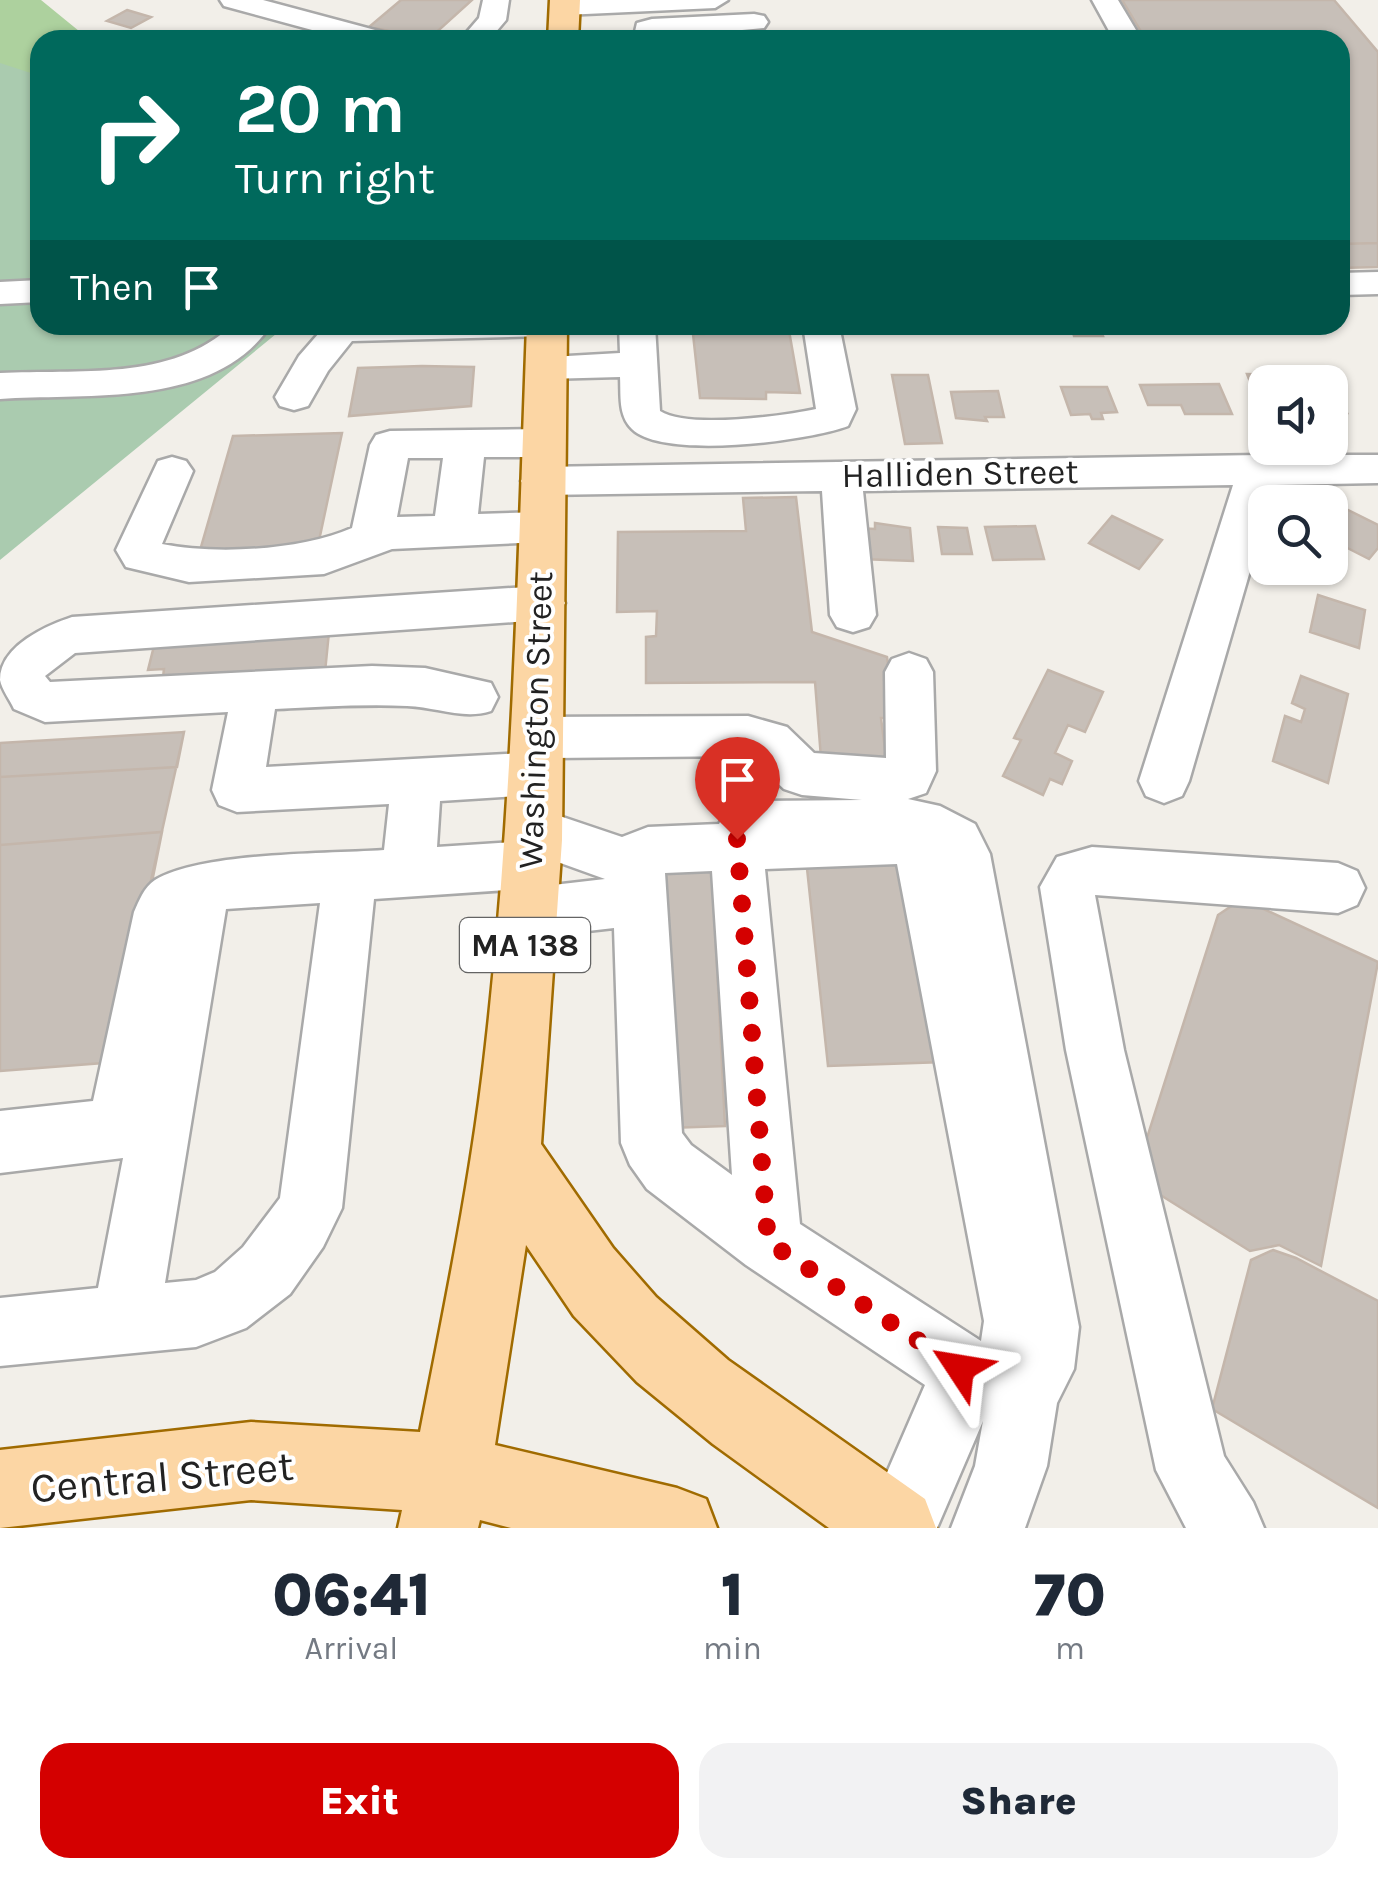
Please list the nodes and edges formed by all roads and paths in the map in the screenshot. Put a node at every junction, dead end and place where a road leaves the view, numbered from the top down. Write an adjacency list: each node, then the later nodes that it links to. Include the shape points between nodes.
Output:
1 (233, 0): 8 (street)
2 (496, 0): 10 (street)
3 (716, 0): 5 (street)
4 (1105, 0): 13 (street)
5 (565, 4): 11 (main road)
6 (373, 10): 9 (street)
7 (753, 21): 12 (street)
8 (342, 30)
9 (351, 30)
10 (483, 30)
11 (564, 30)
12 (647, 30)
13 (1122, 30)
14 (1378, 283): 15 (street)
15 (1350, 284)
16 (30, 292): 17 (street)
17 (0, 293)
18 (243, 335): 25 (street, via 223,354 184,372)
19 (338, 335): 26 (street)
20 (546, 335): 23 (main road, Washington Street / MA 138)
21 (638, 335): 24 (street)
22 (824, 335): 24 (street, via 836,410 828,421 805,427 676,431 644,419)
23 (546, 367): 24 (street); 28 (main road, Washington Street / MA 138)
24 (640, 379)
25 (0, 386)
26 (294, 397)
27 (465, 442): 28 (street, Halliden Street); 34 (street); 35 (street, Halliden Street, via 390,445)
28 (541, 462): 32 (street, Halliden Street); 33 (main road, Washington Street / MA 138)
29 (1259, 468): 30 (street, Halliden Street); 32 (street, Halliden Street); 45 (street)
30 (1378, 469)
31 (172, 471): 35 (street, via 139,545 142,556 189,566 324,558)
32 (841, 475): 38 (street)
33 (542, 528): 34 (street); 36 (main road, Washington Street / MA 138)
34 (455, 529): 35 (street)
35 (372, 536)
36 (542, 603): 37 (street); 46 (main road, Washington Street / MA 138)
37 (389, 607): 39 (street, via 66,621 41,629); 41 (street, via 410,619); 41 (street, via 72,635 42,648 21,676 31,695 44,702 264,688)
38 (853, 615)
39 (0, 668)
40 (909, 672): 46 (street, via 908,778 802,774 770,742 748,736)
41 (391, 696): 43 (street); 46 (street, via 474,698)
42 (0, 705): 43 (street, via 28,722)
43 (252, 711): 44 (street, via 237,790)
44 (417, 778): 46 (street); 48 (street)
45 (1164, 781)
46 (533, 803): 48 (street); 50 (street); 50 (street); 54 (main road, Washington Street / MA 138)
47 (737, 847): 50 (street, via 648,850 641,853); 55 (street); 58 (street, via 749,825 907,821 936,827 960,847 1046,1328 1040,1369)
48 (408, 875): 49 (street)
49 (350, 878): 52 (street, via 206,890); 56 (street, via 310,1208 240,1298 204,1312)
50 (639, 883): 55 (street, via 652,1143 669,1167)
51 (1338, 888): 64 (street, via 1092,871 1076,874 1066,887 1094,1050 1192,1470)
52 (139, 1126): 53 (street); 56 (street)
53 (0, 1142)
54 (506, 1151): 60 (main road, Washington Street / MA 138); 62 (main road, via 600,1290 646,1338)
55 (768, 1242): 58 (street)
56 (126, 1319): 57 (street)
57 (0, 1332)
58 (994, 1383): 62 (street, via 959,1395); 63 (street, via 1011,1466)
59 (0, 1490): 60 (main road, Central Street, via 251,1460)
60 (445, 1501): 61 (main road, Central Street)
61 (677, 1528)
62 (898, 1528)
63 (988, 1528)
64 (1227, 1528)

